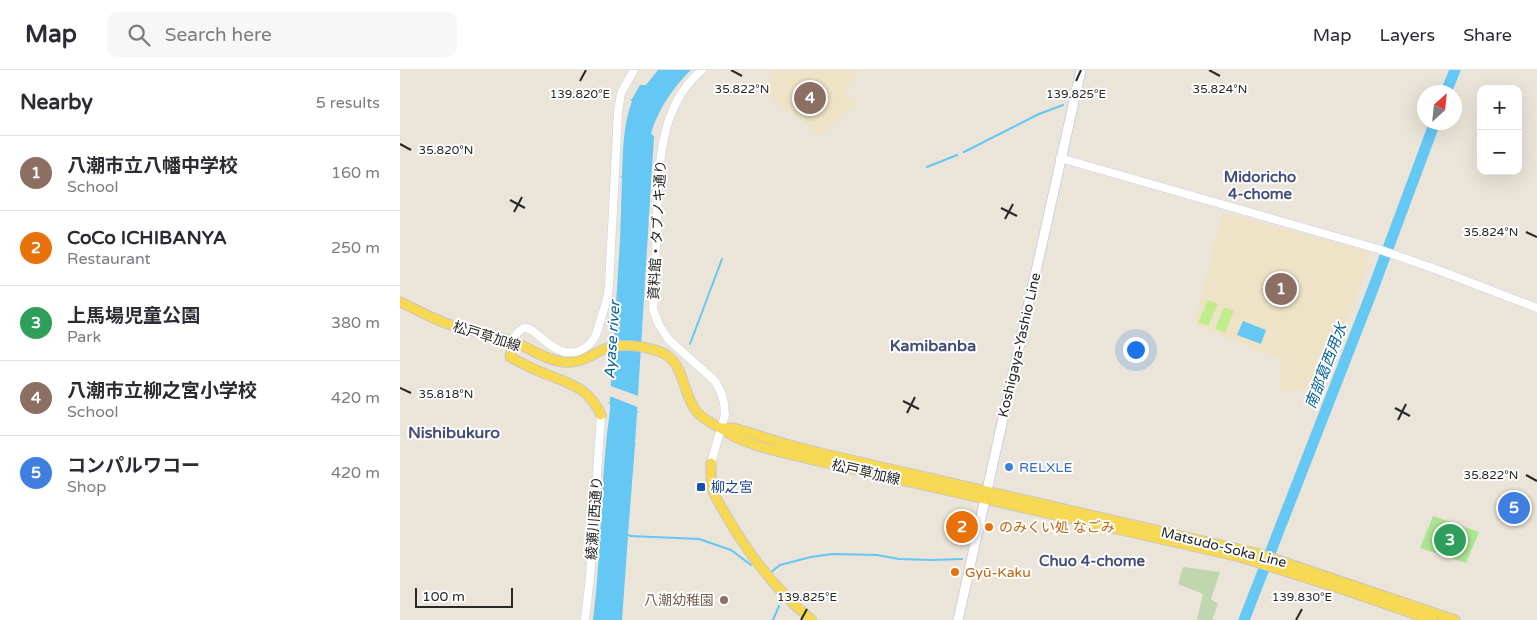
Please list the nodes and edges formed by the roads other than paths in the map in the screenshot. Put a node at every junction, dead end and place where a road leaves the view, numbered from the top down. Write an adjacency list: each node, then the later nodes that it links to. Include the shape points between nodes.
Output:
1 (634, 70): 7 (street, via 621,93 617,117 609,286 594,340 575,352 560,351 532,330 523,328)
2 (702, 70): 9 (street, 資料館・タブノキ通り, via 680,95 662,140 653,309 669,340 715,381 724,403)
3 (1080, 70): 4 (main road, Koshigaya-Yashio Line)
4 (1060, 158): 6 (street, via 1380,250); 11 (main road, Koshigaya-Yashio Line)
5 (400, 302): 7 (main road, via 445,323)
6 (1537, 308)
7 (514, 342): 8 (main road, via 510,357 579,388 589,396); 9 (main road, 松戸草加線, via 560,362 571,362 620,346 646,348 664,354 672,359 698,412)
8 (601, 415): 13 (street, 綾瀬川西通り)
9 (721, 428): 10 (street, 資料館・タブノキ通り); 11 (main road, 松戸草加線, via 734,428)
10 (711, 463): 14 (main road, via 714,493 738,534 780,592)
11 (986, 495): 12 (main road, Matsudo-Soka Line); 15 (main road, Koshigaya-Yashio Line)
12 (1277, 563): 16 (main road, Matsudo-Soka Line); 17 (main road, Matsudo-Soka Line)
13 (585, 620)
14 (812, 620)
15 (958, 620)
16 (1432, 620)
17 (1455, 620)

